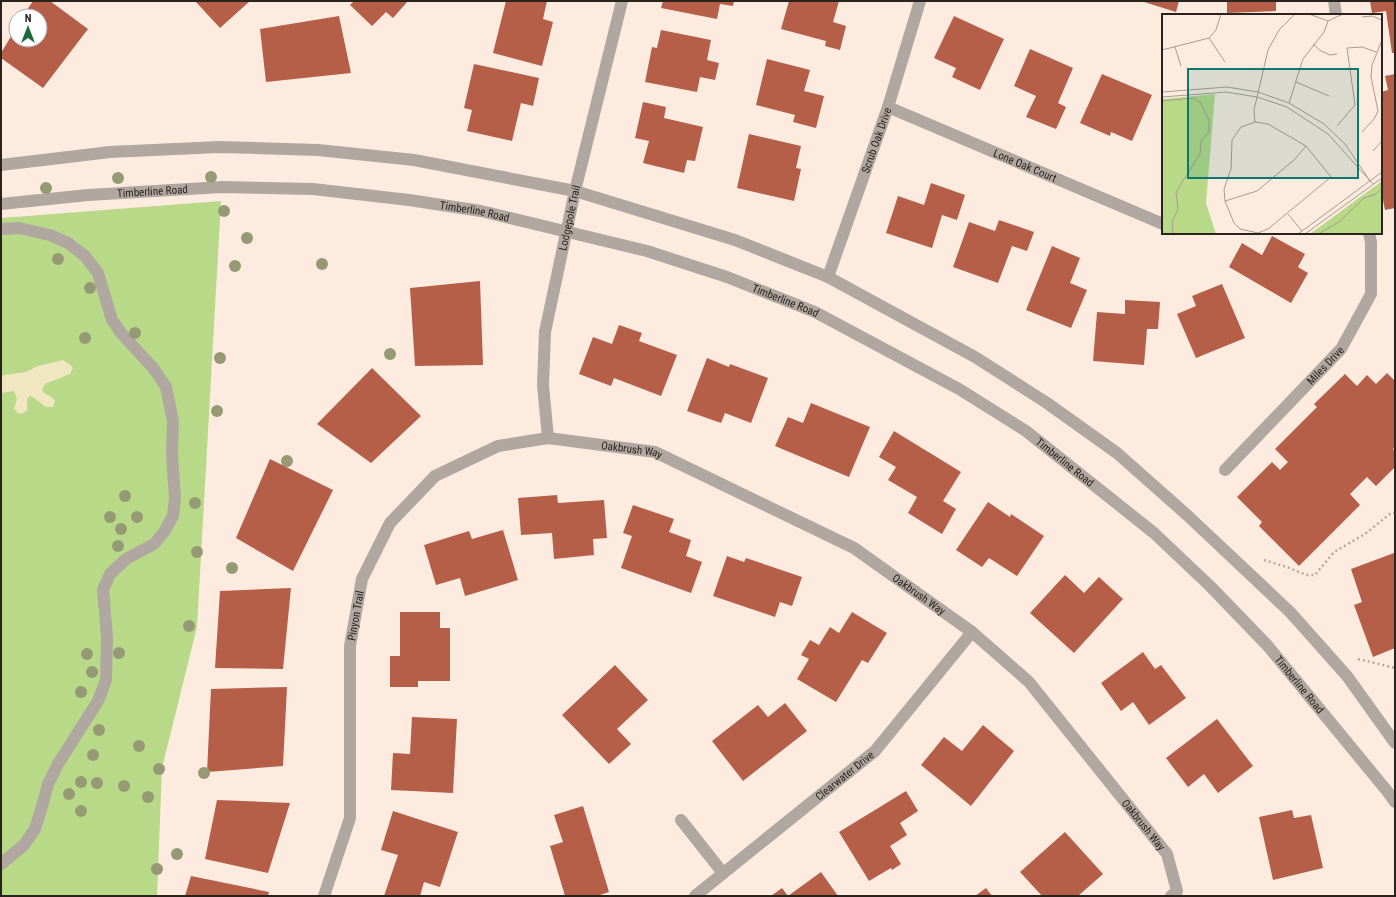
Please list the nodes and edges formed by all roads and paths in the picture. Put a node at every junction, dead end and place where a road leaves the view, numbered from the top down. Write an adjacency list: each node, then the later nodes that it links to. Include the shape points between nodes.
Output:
1 (622, 1): 7 (street, Lodgepole Trail)
2 (920, 1): 5 (street, Scrub Oak Drive)
3 (1334, 1): 4 (street)
4 (1336, 14)
5 (888, 107): 9 (street, Lone Oak Court); 13 (street, Scrub Oak Drive)
6 (1, 164): 7 (street, via 110,152 219,147 318,150 414,160)
7 (575, 191): 11 (street, Lodgepole Trail); 13 (street, via 735,240)
8 (1, 204): 11 (street, Timberline Road, via 88,195 222,187 313,189 481,211)
9 (1162, 224)
10 (1, 229): 24 (street, via 19,228 50,235 68,243 85,256 98,273 112,320 166,387 173,421 175,498 173,516 154,544 126,559 110,574 103,590 107,636 106,680 98,701 48,784 35,829 24,845)
11 (567, 230): 14 (street, Lodgepole Trail, via 546,332 543,385); 22 (street, Timberline Road, via 647,250 727,277 815,312 959,389 1026,432 1154,533 1210,586 1266,645)
12 (1369, 234): 15 (street, Miles Drive, via 1371,294 1341,349)
13 (828, 277): 21 (street, via 975,357 1047,402 1117,453 1290,612 1347,676)
14 (548, 438): 18 (street, Oakbrush Way, via 655,452 854,548); 26 (street, Pinyon Trail, via 498,446 435,476 390,523 362,579 350,646 350,818)
15 (1225, 470)
16 (1395, 513): 17 (path, via 1391,513 1365,534 1334,552 1315,575 1306,575)
17 (1264, 560)
18 (972, 632): 25 (street, Clearwater Drive, via 875,751); 28 (street, Oakbrush Way, via 1029,682 1167,854 1178,891)
19 (1355, 658): 20 (path)
20 (1395, 668)
21 (1395, 743)
22 (1395, 802)
23 (681, 820): 25 (street)
24 (1, 864)
25 (723, 873): 27 (street, Clearwater Drive)
26 (324, 896)
27 (695, 896)
28 (1171, 896)

